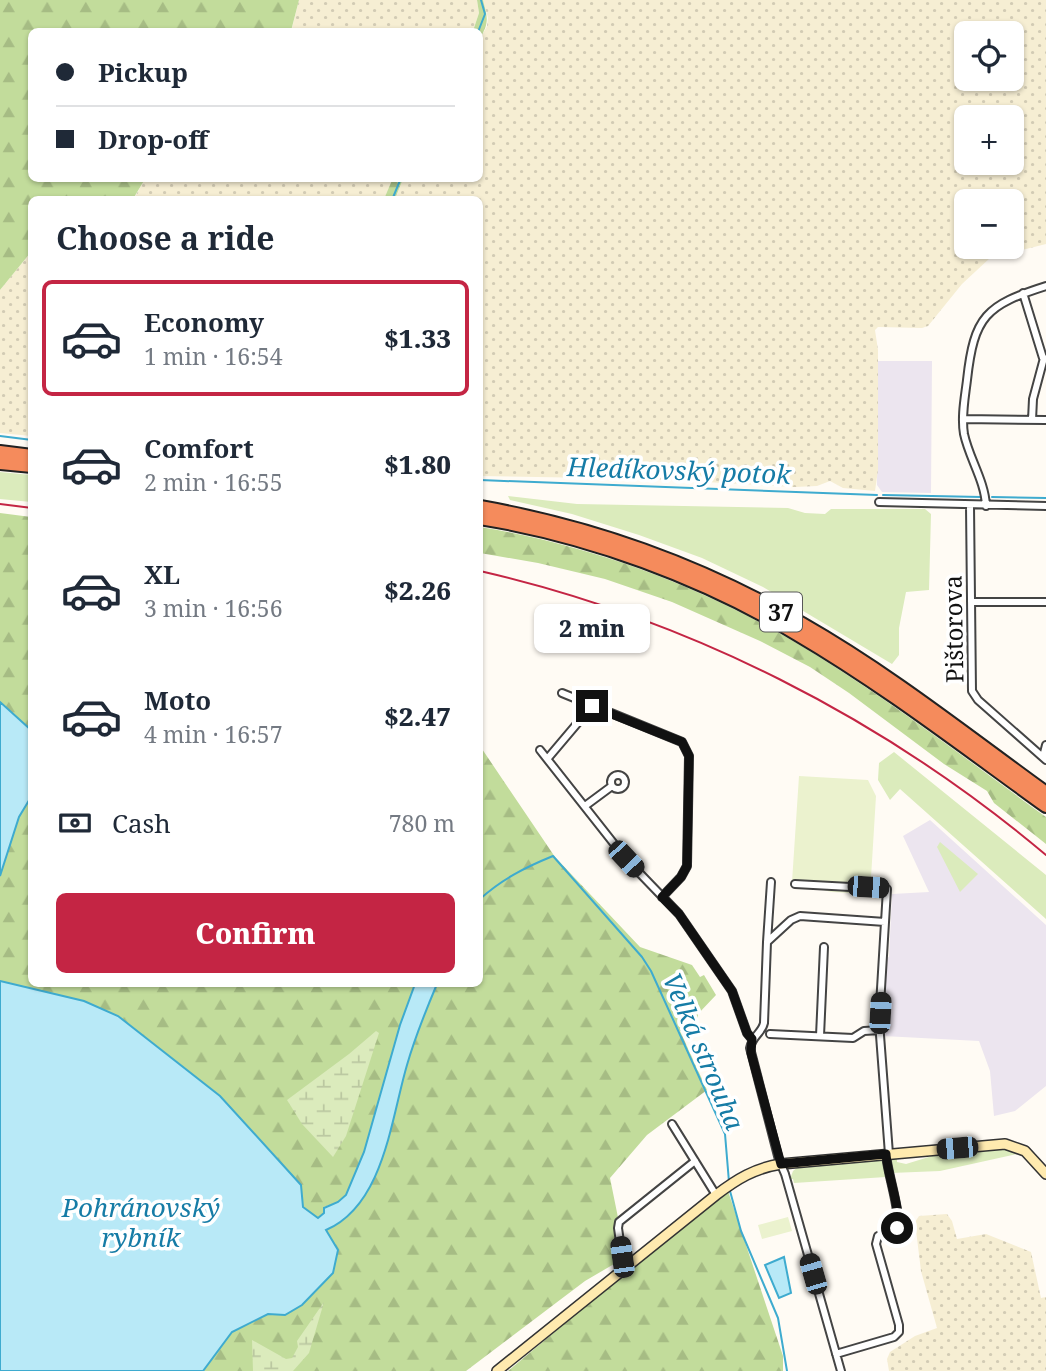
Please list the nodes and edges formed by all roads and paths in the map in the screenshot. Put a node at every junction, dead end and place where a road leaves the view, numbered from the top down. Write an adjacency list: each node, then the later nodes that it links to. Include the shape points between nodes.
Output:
1 (1046, 286): 2 (street)
2 (1023, 293): 3 (street); 4 (street, via 997,306 977,330)
3 (1045, 358): 5 (street, via 1033,398)
4 (963, 419): 5 (street); 13 (street)
5 (1032, 420): 6 (street)
6 (1046, 420)
7 (0, 452): 8 (highway)
8 (28, 456)
9 (0, 463): 10 (highway)
10 (28, 466)
11 (879, 502): 12 (street)
12 (970, 506): 13 (street); 17 (street, Pištorova)
13 (986, 506): 14 (street)
14 (1046, 506)
15 (483, 508): 26 (highway, 37, via 613,540 694,569 774,608 870,666)
16 (483, 520): 28 (highway, 37, via 539,530 636,559 754,610 857,671)
17 (971, 602): 18 (street); 24 (street, Pištorova, via 971,685 975,696)
18 (1046, 602)
19 (562, 693): 20 (street)
20 (592, 706): 23 (street); 31 (street, via 682,742 689,756 687,866)
21 (1046, 745): 24 (street)
22 (540, 750): 23 (street)
23 (548, 758): 27 (street)
24 (1044, 759)
25 (612, 786): 27 (street)
26 (1046, 793)
27 (585, 806): 31 (street)
28 (1046, 806)
29 (771, 882): 33 (street)
30 (795, 884): 32 (street, via 887,889)
31 (662, 897): 38 (street, via 732,991)
32 (885, 922): 33 (street, via 796,916); 35 (street)
33 (767, 943): 38 (street, via 764,1023)
34 (824, 947): 37 (street)
35 (880, 1030): 37 (street, via 864,1031 853,1038); 40 (street)
36 (770, 1034): 37 (street)
37 (820, 1036)
38 (752, 1039): 42 (street, via 751,1053)
39 (672, 1124): 41 (street)
40 (887, 1154): 42 (street); 43 (street, via 1005,1144 1025,1151); 46 (street, via 900,1220 897,1228 878,1236 876,1244 899,1332)
41 (695, 1161): 44 (street); 45 (street, via 619,1222)
42 (781, 1164): 44 (street, via 757,1169); 46 (street)
43 (1046, 1174)
44 (716, 1195): 45 (street)
45 (624, 1270): 47 (street)
46 (836, 1354): 48 (street)
47 (497, 1371)
48 (841, 1371)

